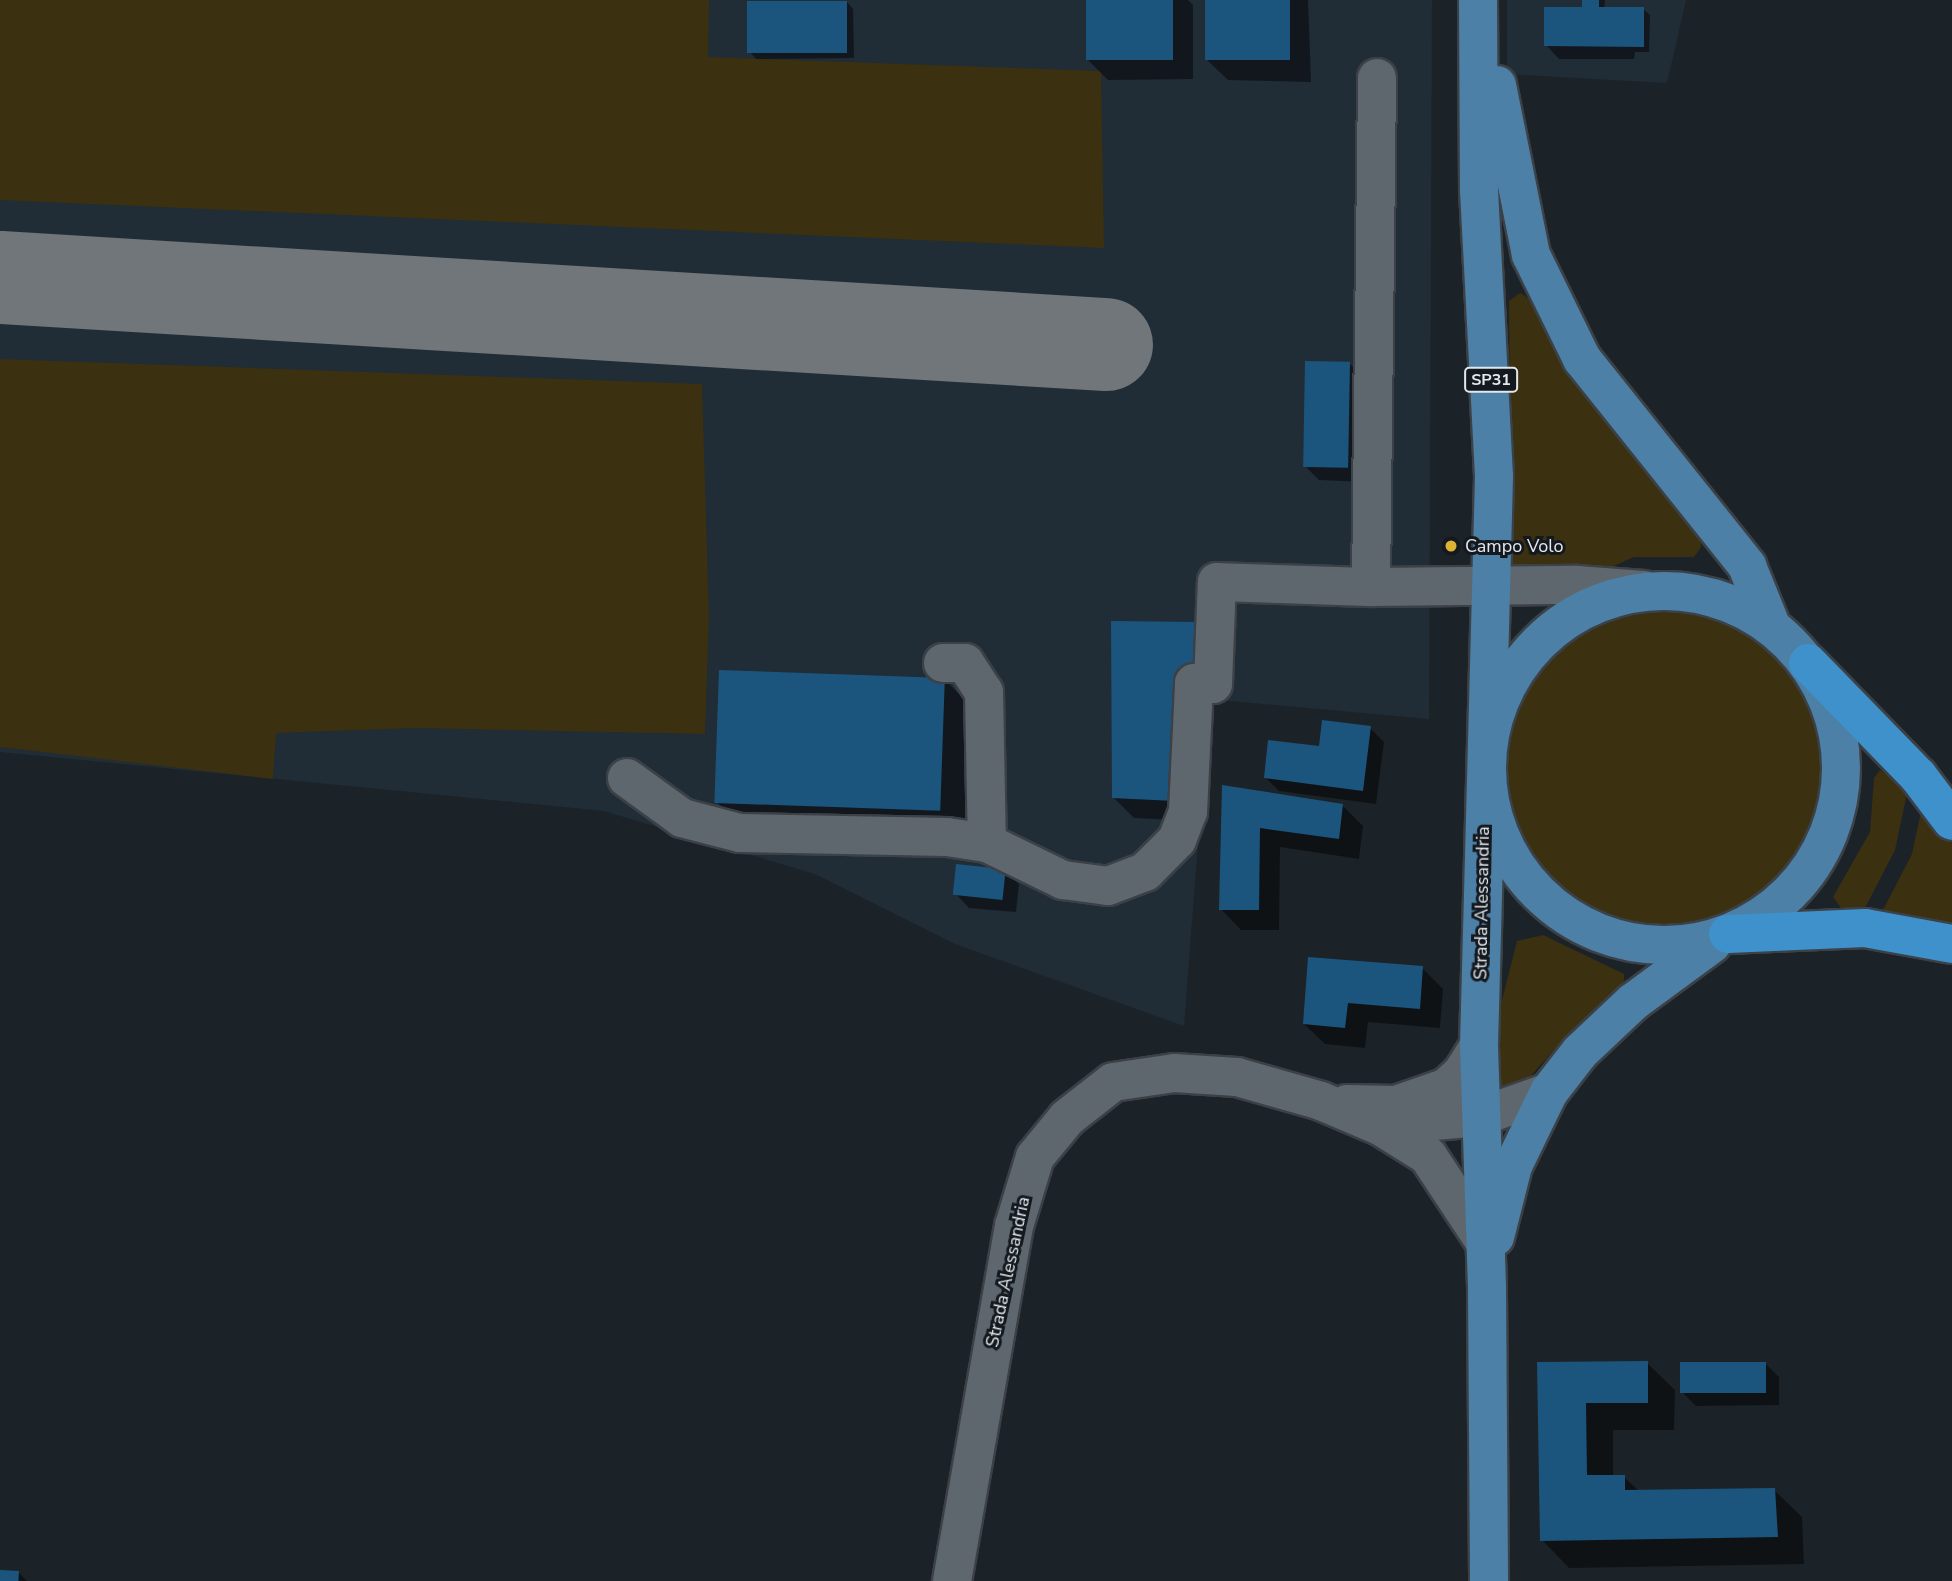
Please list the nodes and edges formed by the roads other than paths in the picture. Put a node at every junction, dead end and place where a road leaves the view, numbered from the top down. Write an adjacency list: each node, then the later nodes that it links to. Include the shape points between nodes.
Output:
1 (1480, 0): 4 (main road, SP31, via 1479,190 1493,463); 6 (main road, SP31, via 1531,255 1582,359 1747,566)
2 (1377, 78): 3 (street)
3 (1371, 587): 4 (street); 12 (street, via 1217,582 1213,684 1194,683 1188,812 1177,840 1145,872 1108,886 1063,880)
4 (1492, 588): 5 (street, via 1577,584); 9 (main road, SP31)
5 (1644, 590): 6 (main road, via 1688,591 1721,600); 9 (main road, via 1595,603 1551,629 1517,666 1494,711)
6 (1771, 625): 8 (main road)
7 (943, 663): 12 (street, via 965,663 984,692)
8 (1808, 663): 11 (highway, via 1918,776); 13 (main road, via 1833,711 1842,765 1835,818 1812,867 1776,907)
9 (1485, 760): 13 (main road, via 1492,819 1512,861 1559,913 1624,940 1671,946); 15 (main road, Strada Alessandria)
10 (627, 778): 12 (street, via 682,818 740,833 947,837)
11 (1952, 821)
12 (987, 843)
13 (1728, 934): 14 (highway, via 1865,928); 16 (main road, via 1633,1002 1580,1052)
14 (1952, 944)
15 (1479, 1046): 17 (street, Strada Alessandria, via 1447,1087 1418,1100 1362,1105); 18 (main road, Strada Alessandria)
16 (1549, 1092): 18 (street); 20 (main road, via 1513,1166)
17 (1321, 1101): 19 (street, Strada Alessandria); 21 (street, Strada Alessandria, via 1237,1077 1174,1073 1113,1082 1067,1118 1035,1157 1014,1226)
18 (1479, 1117): 19 (street); 20 (main road, Strada Alessandria)
19 (1380, 1126): 20 (street, Strada Alessandria, via 1427,1156)
20 (1484, 1254): 22 (main road)
21 (952, 1581)
22 (1489, 1581)

